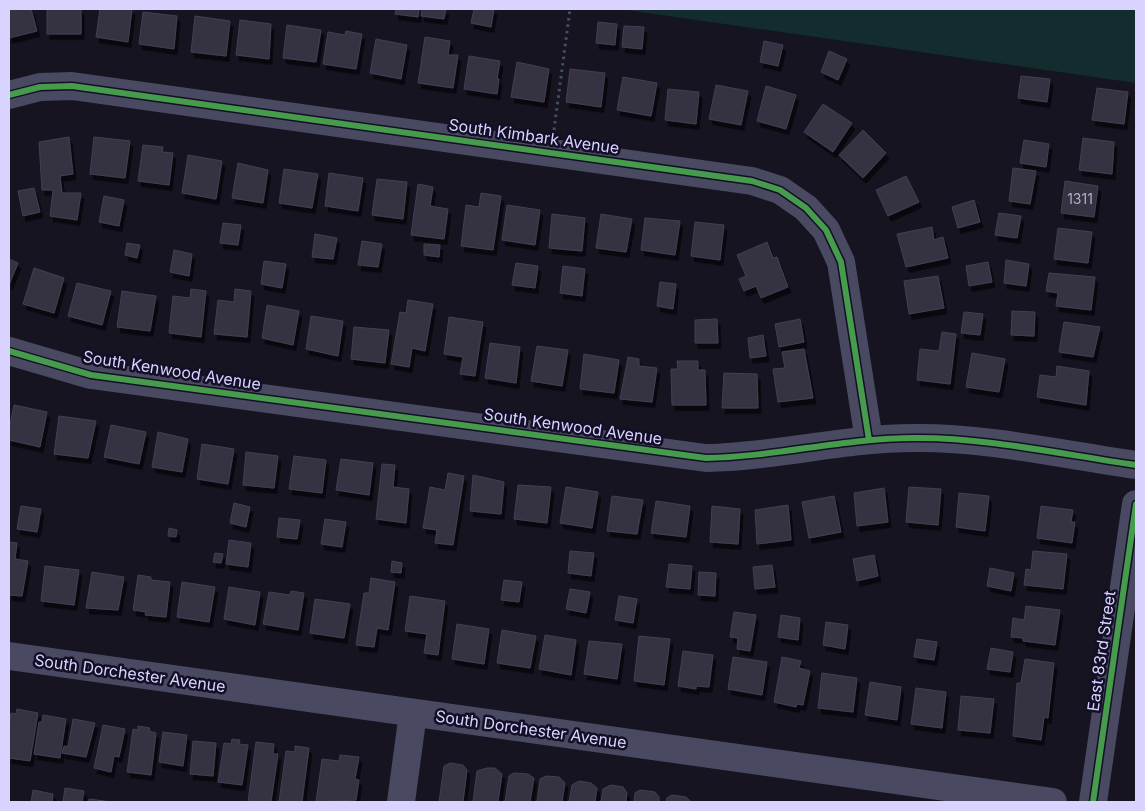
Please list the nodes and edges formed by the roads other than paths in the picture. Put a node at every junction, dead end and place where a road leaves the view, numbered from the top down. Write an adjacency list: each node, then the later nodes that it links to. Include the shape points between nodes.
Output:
1 (9, 95): 3 (street, South Kimbark Avenue, via 40,87 72,86 752,181 780,190 806,208 826,230 841,262)
2 (9, 351): 3 (street, South Kenwood Avenue, via 90,374 706,458 734,458)
3 (869, 440): 4 (street, South Kenwood Avenue, via 957,440)
4 (1136, 465)
5 (1136, 504): 6 (street, East 83rd Street)
6 (1126, 639): 12 (street, East 83rd Street)
7 (9, 656): 8 (street, South Dorchester Avenue)
8 (413, 713): 9 (street, South Dorchester Avenue); 10 (street)
9 (920, 793): 11 (street, South Dorchester Avenue)
10 (401, 802)
11 (1053, 802)
12 (1093, 802)

